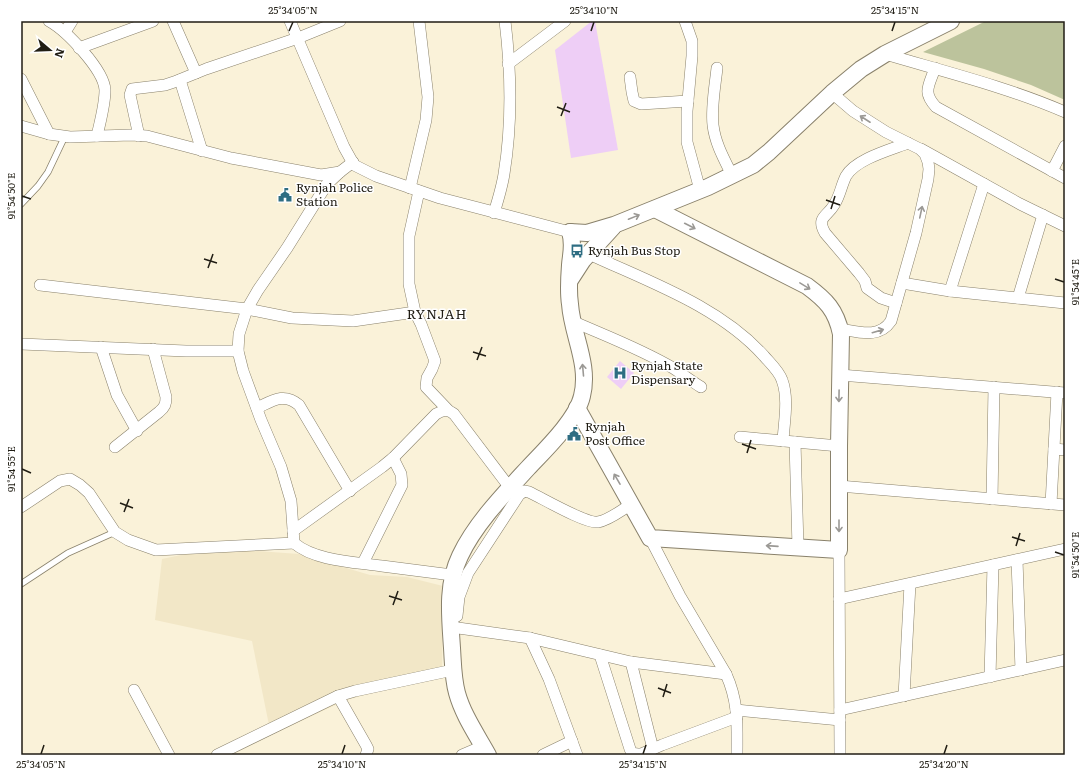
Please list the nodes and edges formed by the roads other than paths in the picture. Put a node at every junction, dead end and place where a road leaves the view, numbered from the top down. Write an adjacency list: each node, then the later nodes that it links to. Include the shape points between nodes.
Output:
1 (50, 21): 12 (street)
2 (72, 21): 12 (street)
3 (153, 21): 14 (street)
4 (173, 21): 19 (street)
5 (290, 21): 13 (street)
6 (340, 21): 13 (street)
7 (419, 21): 41 (street, via 428,97)
8 (505, 21): 16 (street)
9 (565, 21): 16 (street)
10 (685, 21): 24 (street, via 692,41)
11 (951, 21): 15 (street)
12 (65, 32): 14 (street)
13 (298, 38): 19 (street); 35 (street)
14 (79, 48): 29 (street, via 102,77 105,90)
15 (885, 54): 18 (street); 23 (street, via 861,69)
16 (508, 64): 45 (street, via 508,133 504,174)
17 (717, 68): 38 (street, via 713,124 720,149)
18 (935, 68): 25 (street); 36 (street, via 927,92 928,99 936,107)
19 (196, 74): 22 (street)
20 (630, 77): 24 (street, via 634,101 640,104)
21 (21, 79): 27 (street)
22 (180, 80): 30 (street, via 165,85 132,89 130,95); 34 (street)
23 (832, 94): 31 (street, one-way to 23, via 853,111); 38 (street, via 769,152 752,165)
24 (688, 101): 42 (street, via 687,142)
25 (1065, 112)
26 (21, 126): 27 (street)
27 (49, 134): 28 (street)
28 (66, 136): 29 (street); 43 (lane, via 48,172)
29 (97, 136): 30 (street)
30 (139, 136): 34 (street)
31 (908, 143): 33 (street); 56 (street, via 854,167 847,175 837,200 826,213 821,226 865,281 867,288 881,298)
32 (1065, 146): 36 (street)
33 (920, 149): 40 (street); 51 (street, one-way to 33, via 928,179 928,162)
34 (202, 151): 37 (street, via 321,175)
35 (353, 162): 37 (street); 41 (street, via 376,176)
36 (1052, 171): 39 (street)
37 (340, 172): 58 (street, via 327,184)
38 (732, 175): 42 (street)
39 (1065, 178)
40 (984, 184): 46 (street); 54 (street)
41 (415, 189): 45 (street); 59 (street, via 409,242 409,284)
42 (700, 190): 44 (street)
43 (21, 204)
44 (655, 209): 47 (street, one-way to 44); 61 (street, one-way to 61, via 807,286 827,302)
45 (494, 213): 49 (street)
46 (1043, 215): 48 (street); 55 (street)
47 (614, 225): 49 (street, via 587,233); 50 (street)
48 (1065, 226)
49 (570, 232): 52 (street, via 573,246)
50 (589, 254): 52 (street); 75 (street, via 686,299 710,312 747,339 782,379 785,392)
51 (902, 283): 54 (street); 56 (street)
52 (569, 284): 60 (street)
53 (40, 285): 58 (street)
54 (950, 291): 55 (street)
55 (1018, 298): 57 (street)
56 (896, 303): 61 (street, one-way to 56, via 880,332 891,321)
57 (1065, 303)
58 (247, 310): 59 (street, via 292,318 353,321); 65 (street, via 239,334)
59 (415, 312): 72 (street, via 435,361 426,387)
60 (572, 321): 67 (street, via 648,355 673,368); 71 (street, one-way to 60, via 584,388 584,371)
61 (840, 330): 66 (street)
62 (21, 344): 63 (street)
63 (101, 347): 64 (street); 73 (street, via 118,395)
64 (153, 349): 65 (street); 73 (street, via 166,404)
65 (238, 351): 70 (street)
66 (840, 374): 68 (street); 77 (street, one-way to 77)
67 (700, 387)
68 (994, 387): 69 (street); 85 (street)
69 (1061, 392): 79 (street)
70 (257, 408): 84 (street, via 278,399 294,400); 90 (street, via 281,467 291,501)
71 (577, 408): 83 (street, via 553,440); 86 (street, one-way to 71)
72 (448, 410): 81 (street, via 436,414); 83 (street, via 454,414)
73 (136, 431): 78 (street)
74 (740, 437): 75 (street)
75 (783, 441): 76 (street)
76 (795, 442): 77 (street); 94 (street)
77 (838, 446): 82 (street)
78 (115, 447)
79 (1054, 449): 80 (street); 87 (street)
80 (1065, 450)
81 (393, 458): 84 (street); 98 (street, via 401,474 402,484)
82 (839, 486): 85 (street); 96 (street, one-way to 96)
83 (510, 488): 100 (street, via 467,543)
84 (350, 491): 90 (street)
85 (992, 499): 87 (street)
86 (632, 504): 92 (street); 104 (street, via 596,522 524,491 468,573 459,597)
87 (1051, 504): 88 (street)
88 (1065, 505)
89 (21, 507): 91 (street, via 60,481 70,480 89,493)
90 (293, 531): 93 (street)
91 (115, 532): 93 (street, via 128,540 156,550); 101 (lane, via 68,552)
92 (650, 538): 94 (street, one-way to 92); 111 (street, via 680,596)
93 (294, 543): 98 (street, via 300,548 327,557)
94 (798, 547): 96 (street)
95 (1065, 549): 97 (street)
96 (839, 550): 103 (street)
97 (1017, 560): 99 (street); 110 (street)
98 (363, 563): 100 (street)
99 (993, 565): 102 (street); 112 (street)
100 (452, 575): 104 (street, via 449,600)
101 (21, 584)
102 (910, 584): 103 (street); 115 (street)
103 (839, 599): 117 (street)
104 (454, 627): 105 (street); 109 (street)
105 (530, 638): 106 (street); 118 (street)
106 (600, 655): 108 (street); 119 (street, via 632,753 642,754)
107 (1065, 660): 110 (street)
108 (631, 662): 111 (street); 119 (street)
109 (453, 670): 114 (street); 120 (street, via 456,692 464,712)
110 (1021, 670): 112 (street)
111 (726, 674): 116 (street, via 732,688)
112 (990, 676): 115 (street)
113 (134, 690): 121 (street)
114 (338, 696): 122 (street); 123 (street, via 366,745)
115 (904, 696): 117 (street)
116 (736, 713): 117 (street); 119 (street); 127 (street)
117 (840, 715): 128 (street)
118 (572, 741): 125 (street); 126 (street)
119 (653, 748)
120 (486, 750): 124 (street)
121 (169, 755)
122 (217, 755)
123 (366, 755)
124 (462, 755)
125 (543, 755)
126 (577, 755)
127 (737, 755)
128 (840, 755)

